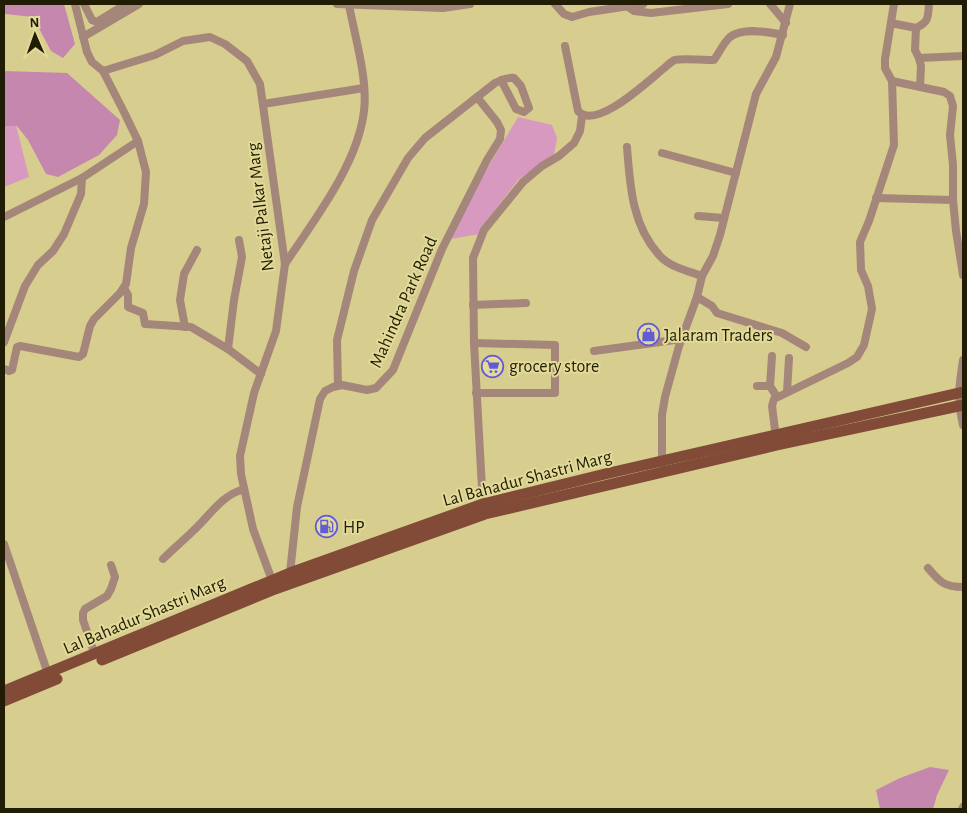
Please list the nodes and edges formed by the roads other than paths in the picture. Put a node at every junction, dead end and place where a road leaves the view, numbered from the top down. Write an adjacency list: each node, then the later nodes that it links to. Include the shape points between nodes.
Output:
1 (75, 4): 20 (street)
2 (84, 4): 3 (street, via 92,20 97,22)
3 (124, 4)
4 (139, 4): 20 (street)
5 (337, 4): 14 (street)
6 (470, 4): 14 (street, via 443,8)
7 (554, 4): 15 (street, via 564,14 572,16)
8 (644, 4): 15 (street)
9 (728, 4): 15 (street, via 651,13)
10 (770, 4): 16 (street)
11 (790, 4): 16 (street)
12 (894, 4): 17 (street)
13 (929, 4): 18 (street, via 925,24)
14 (354, 5): 27 (street)
15 (628, 7)
16 (786, 23): 19 (street)
17 (892, 23): 18 (street); 26 (street, via 885,68)
18 (916, 28): 23 (street, via 915,50)
19 (783, 35): 31 (street, via 754,31 730,36 714,60 675,60 617,106 604,113); 35 (street, via 776,57 756,94)
20 (83, 37): 24 (street, via 92,62)
21 (565, 46): 31 (street, via 578,111)
22 (963, 56): 23 (street)
23 (919, 58): 28 (street)
24 (103, 71): 30 (street, Netaji Palkar Marg, via 155,55 183,41 210,37 247,61 260,84); 32 (street)
25 (501, 80): 25 (street, via 514,78 529,108 524,112 516,109); 29 (street)
26 (892, 81): 28 (street); 37 (street, via 894,145)
27 (364, 88): 30 (street); 44 (street, via 364,111 345,169)
28 (920, 88): 38 (street, via 944,92 950,96 953,106 950,135)
29 (477, 97): 63 (street, via 425,138 408,158 372,220 354,271 337,340); 63 (street, Mahindra Park Road, via 497,122 501,130 500,139 442,249 393,370 376,388)
30 (263, 104): 44 (street, Netaji Palkar Marg)
31 (582, 116): 50 (street, via 574,142 523,182 484,230 473,258)
32 (138, 141): 36 (street); 47 (street, via 146,172 144,204)
33 (627, 147): 46 (street, via 630,188 641,228 660,256 675,266)
34 (662, 153): 35 (street)
35 (736, 173): 41 (street)
36 (82, 178): 40 (street); 53 (street, via 81,194 64,234 25,286)
37 (876, 198): 38 (street); 66 (street, via 860,242 861,270 872,309 864,345 858,357)
38 (953, 200): 45 (street)
39 (698, 216): 41 (street)
40 (4, 217)
41 (724, 218): 46 (street, via 713,256)
42 (239, 240): 56 (street, via 242,257)
43 (197, 250): 51 (street, via 184,274 180,300)
44 (285, 264): 62 (street, Netaji Palkar Marg, via 276,331)
45 (963, 275)
46 (702, 276): 48 (street)
47 (124, 288): 51 (street, via 128,295 128,308 143,313 145,324); 61 (street, via 94,319 82,356 20,346 15,350 12,370)
48 (698, 297): 52 (street); 55 (street, via 717,313 782,333)
49 (526, 303): 50 (street)
50 (473, 304): 54 (street)
51 (185, 327): 56 (street, via 191,327)
52 (682, 339): 57 (street); 76 (street, via 662,415)
53 (4, 342)
54 (474, 343): 67 (street); 67 (street, via 555,345 555,392)
55 (806, 347)
56 (228, 349): 62 (street)
57 (594, 351)
58 (772, 356): 65 (street)
59 (789, 358): 66 (street)
60 (963, 360): 68 (street)
61 (4, 369)
62 (261, 374): 77 (street, Netaji Palkar Marg, via 240,456)
63 (338, 386): 84 (street, via 325,391 320,399 297,507)
64 (757, 386): 65 (street)
65 (770, 386): 69 (street)
66 (787, 392): 69 (street)
67 (476, 393): 78 (street)
68 (961, 393): 70 (main road, Lal Bahadur Shastri Marg); 71 (street)
69 (777, 397): 75 (street, via 772,406)
70 (915, 403): 72 (main road); 74 (main road, Lal Bahadur Shastri Marg)
71 (961, 406): 72 (main road, Lal Bahadur Shastri Marg); 73 (street)
72 (918, 415): 74 (main road, Lal Bahadur Shastri Marg)
73 (963, 425)
74 (836, 427): 75 (main road, Lal Bahadur Shastri Marg)
75 (776, 440): 76 (main road, Lal Bahadur Shastri Marg)
76 (662, 466): 78 (main road, Lal Bahadur Shastri Marg)
77 (244, 489): 81 (street, via 232,492 222,500 188,537); 85 (street, Netaji Palkar Marg, via 253,530)
78 (484, 509): 80 (main road, Lal Bahadur Shastri Marg)
79 (4, 544): 88 (street)
80 (380, 546): 84 (main road, Lal Bahadur Shastri Marg); 85 (main road, Lal Bahadur Shastri Marg)
81 (162, 559)
82 (111, 565): 87 (street, via 115,577 107,596 85,609 83,614)
83 (928, 568): 86 (street, via 947,586)
84 (290, 573): 85 (main road, Lal Bahadur Shastri Marg)
85 (273, 585): 87 (main road, Lal Bahadur Shastri Marg); 88 (main road, Lal Bahadur Shastri Marg)
86 (963, 587)
87 (95, 655): 88 (main road, Lal Bahadur Shastri Marg)
88 (50, 678): 89 (main road, Lal Bahadur Shastri Marg); 90 (main road, Lal Bahadur Shastri Marg)
89 (4, 691)
90 (4, 701)

